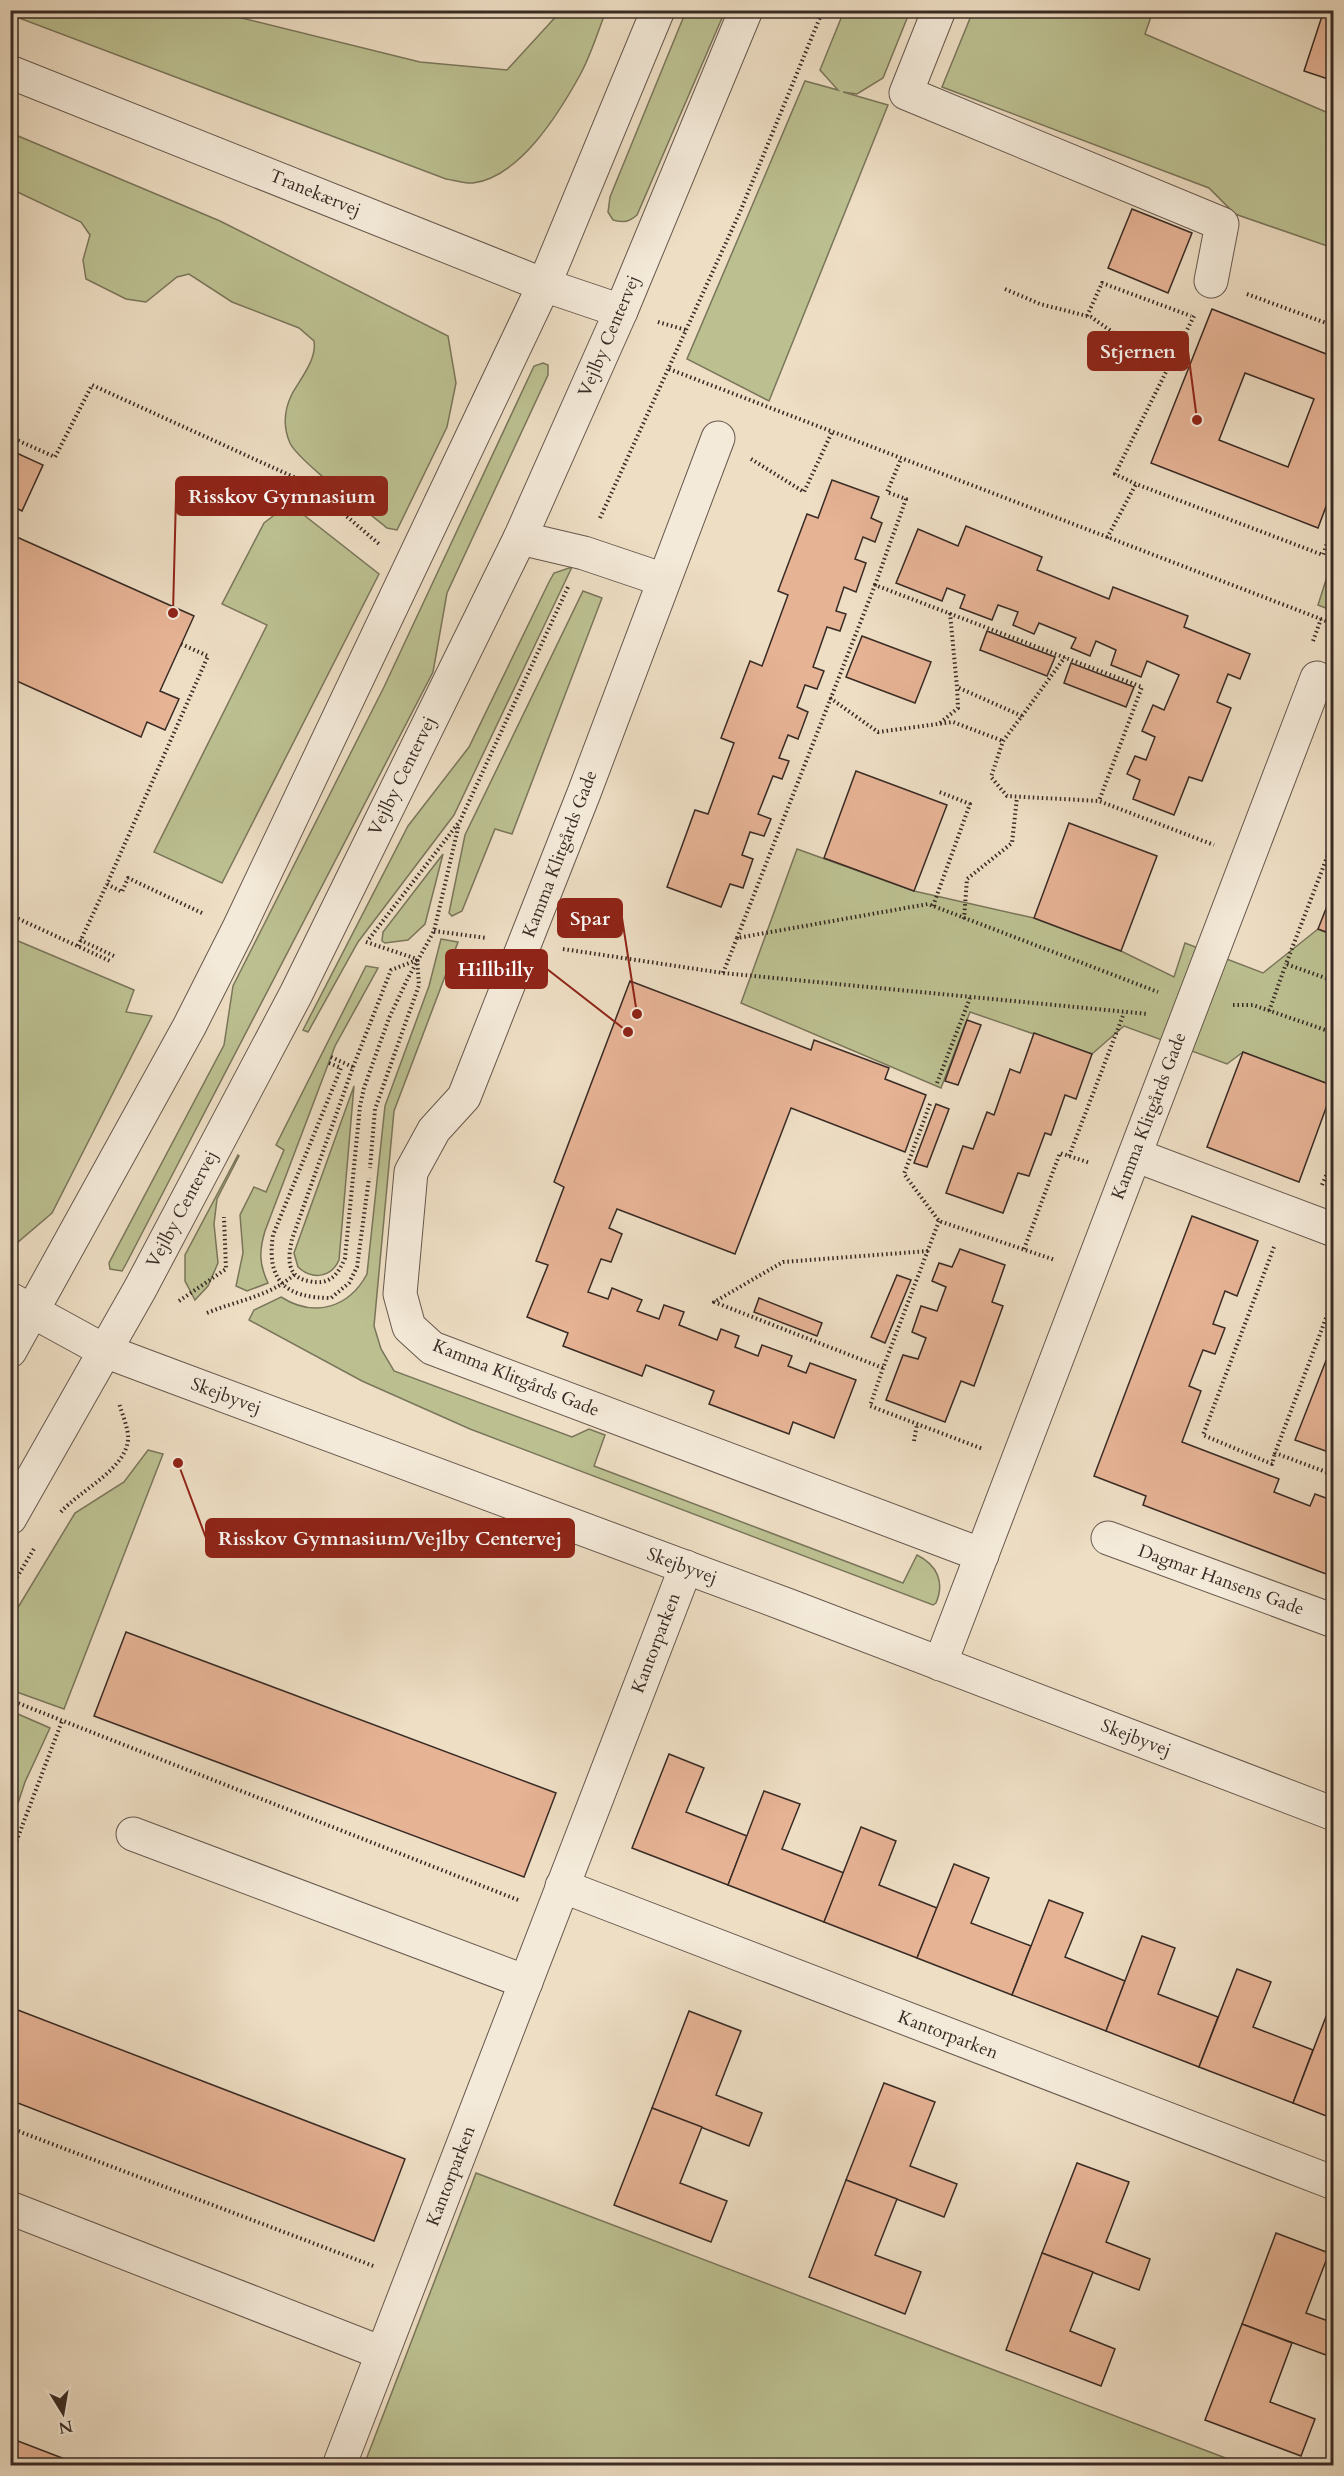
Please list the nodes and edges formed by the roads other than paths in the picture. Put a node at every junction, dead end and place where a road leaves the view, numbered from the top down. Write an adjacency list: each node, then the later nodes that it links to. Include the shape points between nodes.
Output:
1 (657, 10): 6 (street)
2 (746, 10): 7 (street, Vejlby Centervej)
3 (939, 10): 5 (street, via 906,93 1222,224)
4 (10, 72): 6 (street, Tranekærvej)
5 (1211, 281)
6 (544, 285): 7 (street, Tranekærvej); 14 (street, via 238,930 183,1037)
7 (621, 311): 9 (street, Vejlby Centervej)
8 (718, 438): 10 (street, Kamma Klitgårds Gade)
9 (520, 538): 10 (street); 16 (street, Vejlby Centervej, via 296,994)
10 (664, 580): 19 (street, Kamma Klitgårds Gade, via 464,1097 434,1130 411,1172 400,1294 409,1327 432,1348)
11 (1317, 678): 12 (street, Kamma Klitgårds Gade)
12 (1131, 1165): 13 (street); 19 (street, Kamma Klitgårds Gade)
13 (1334, 1230)
14 (22, 1304): 15 (street); 16 (street, Skejbyvej)
15 (10, 1351)
16 (105, 1351): 17 (street, Vejlby Centervej); 20 (street, Skejbyvej)
17 (10, 1518)
18 (1108, 1539): 21 (street, Dagmar Hansens Gade)
19 (982, 1555): 22 (street, Kamma Klitgårds Gade)
20 (686, 1567): 22 (street, Skejbyvej); 25 (street, Kantorparken)
21 (1334, 1621)
22 (940, 1664): 23 (street, Skejbyvej)
23 (1334, 1814)
24 (133, 1834): 26 (street)
25 (557, 1900): 26 (street, Kantorparken); 27 (street, Kantorparken)
26 (526, 1982): 29 (street, Kantorparken)
27 (1334, 2183)
28 (10, 2208): 29 (street)
29 (382, 2353): 30 (street, Kantorparken)
30 (339, 2466)

